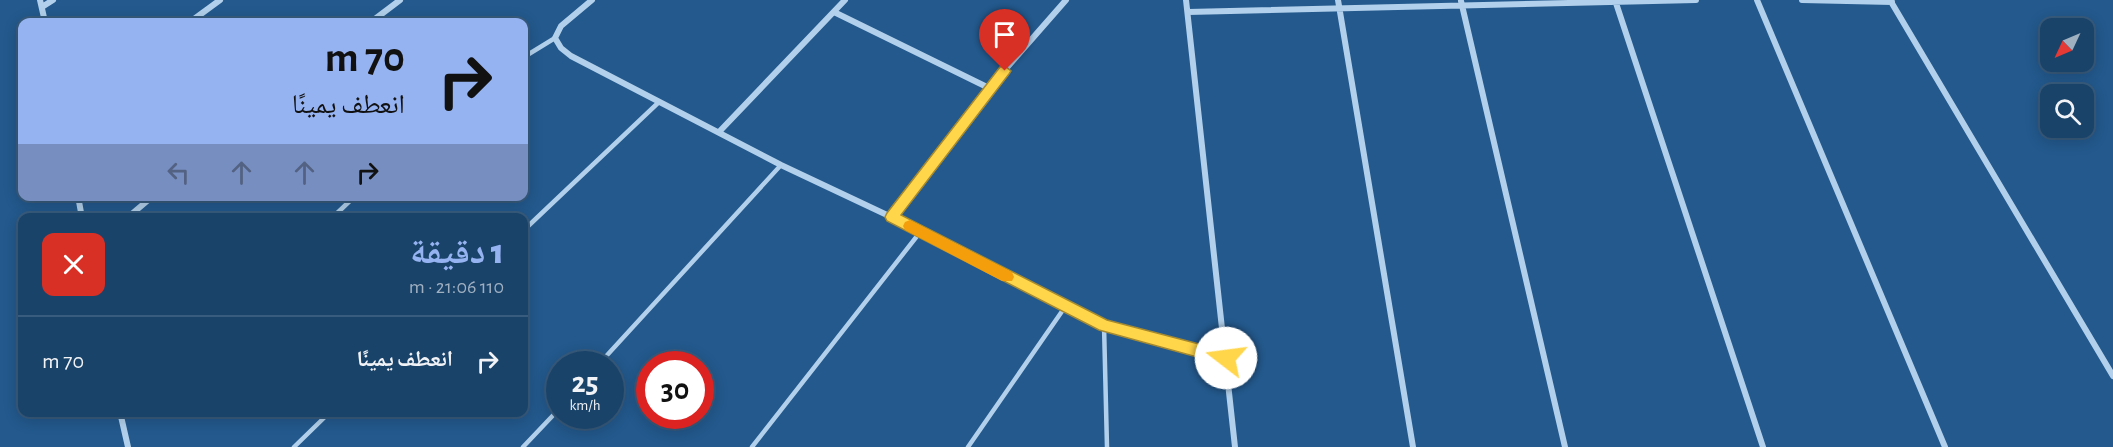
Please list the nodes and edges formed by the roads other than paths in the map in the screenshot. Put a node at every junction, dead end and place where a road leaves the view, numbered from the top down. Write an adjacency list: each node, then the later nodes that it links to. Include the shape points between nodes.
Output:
1 (40, 0): 16 (street)
2 (53, 0): 16 (street)
3 (220, 0): 20 (street)
4 (400, 0): 21 (street)
5 (592, 0): 22 (street, via 561,26)
6 (845, 0): 17 (street)
7 (1066, 0): 24 (street)
8 (1186, 0): 18 (street)
9 (1696, 0): 12 (street)
10 (1757, 0): 53 (street)
11 (1802, 0): 13 (street)
12 (1615, 1): 14 (street); 52 (street)
13 (1891, 1): 39 (street)
14 (1461, 2): 15 (street); 51 (street)
15 (1338, 4): 18 (street); 50 (street)
16 (42, 8): 19 (street)
17 (834, 12): 24 (street); 26 (street)
18 (1188, 12): 38 (street)
19 (44, 18)
20 (195, 18)
21 (376, 18)
22 (555, 38): 23 (lane); 25 (street, via 571,56)
23 (528, 55)
24 (989, 88): 32 (street)
25 (659, 102): 26 (street); 33 (lane)
26 (719, 132): 27 (street)
27 (781, 165): 32 (street); 37 (lane)
28 (147, 201): 30 (street)
29 (350, 201): 31 (lane)
30 (133, 213)
31 (337, 213)
32 (892, 217): 34 (street)
33 (528, 226)
34 (921, 231): 35 (street); 46 (lane)
35 (1065, 307): 36 (street); 47 (lane)
36 (1104, 326): 38 (street); 48 (lane)
37 (611, 351)
38 (1226, 358): 49 (street)
39 (2113, 376)
40 (121, 417): 43 (street)
41 (325, 417): 44 (lane)
42 (546, 423): 45 (lane)
43 (128, 447)
44 (294, 447)
45 (524, 447)
46 (752, 447)
47 (968, 447)
48 (1107, 447)
49 (1235, 447)
50 (1413, 447)
51 (1565, 447)
52 (1763, 447)
53 (1945, 447)

